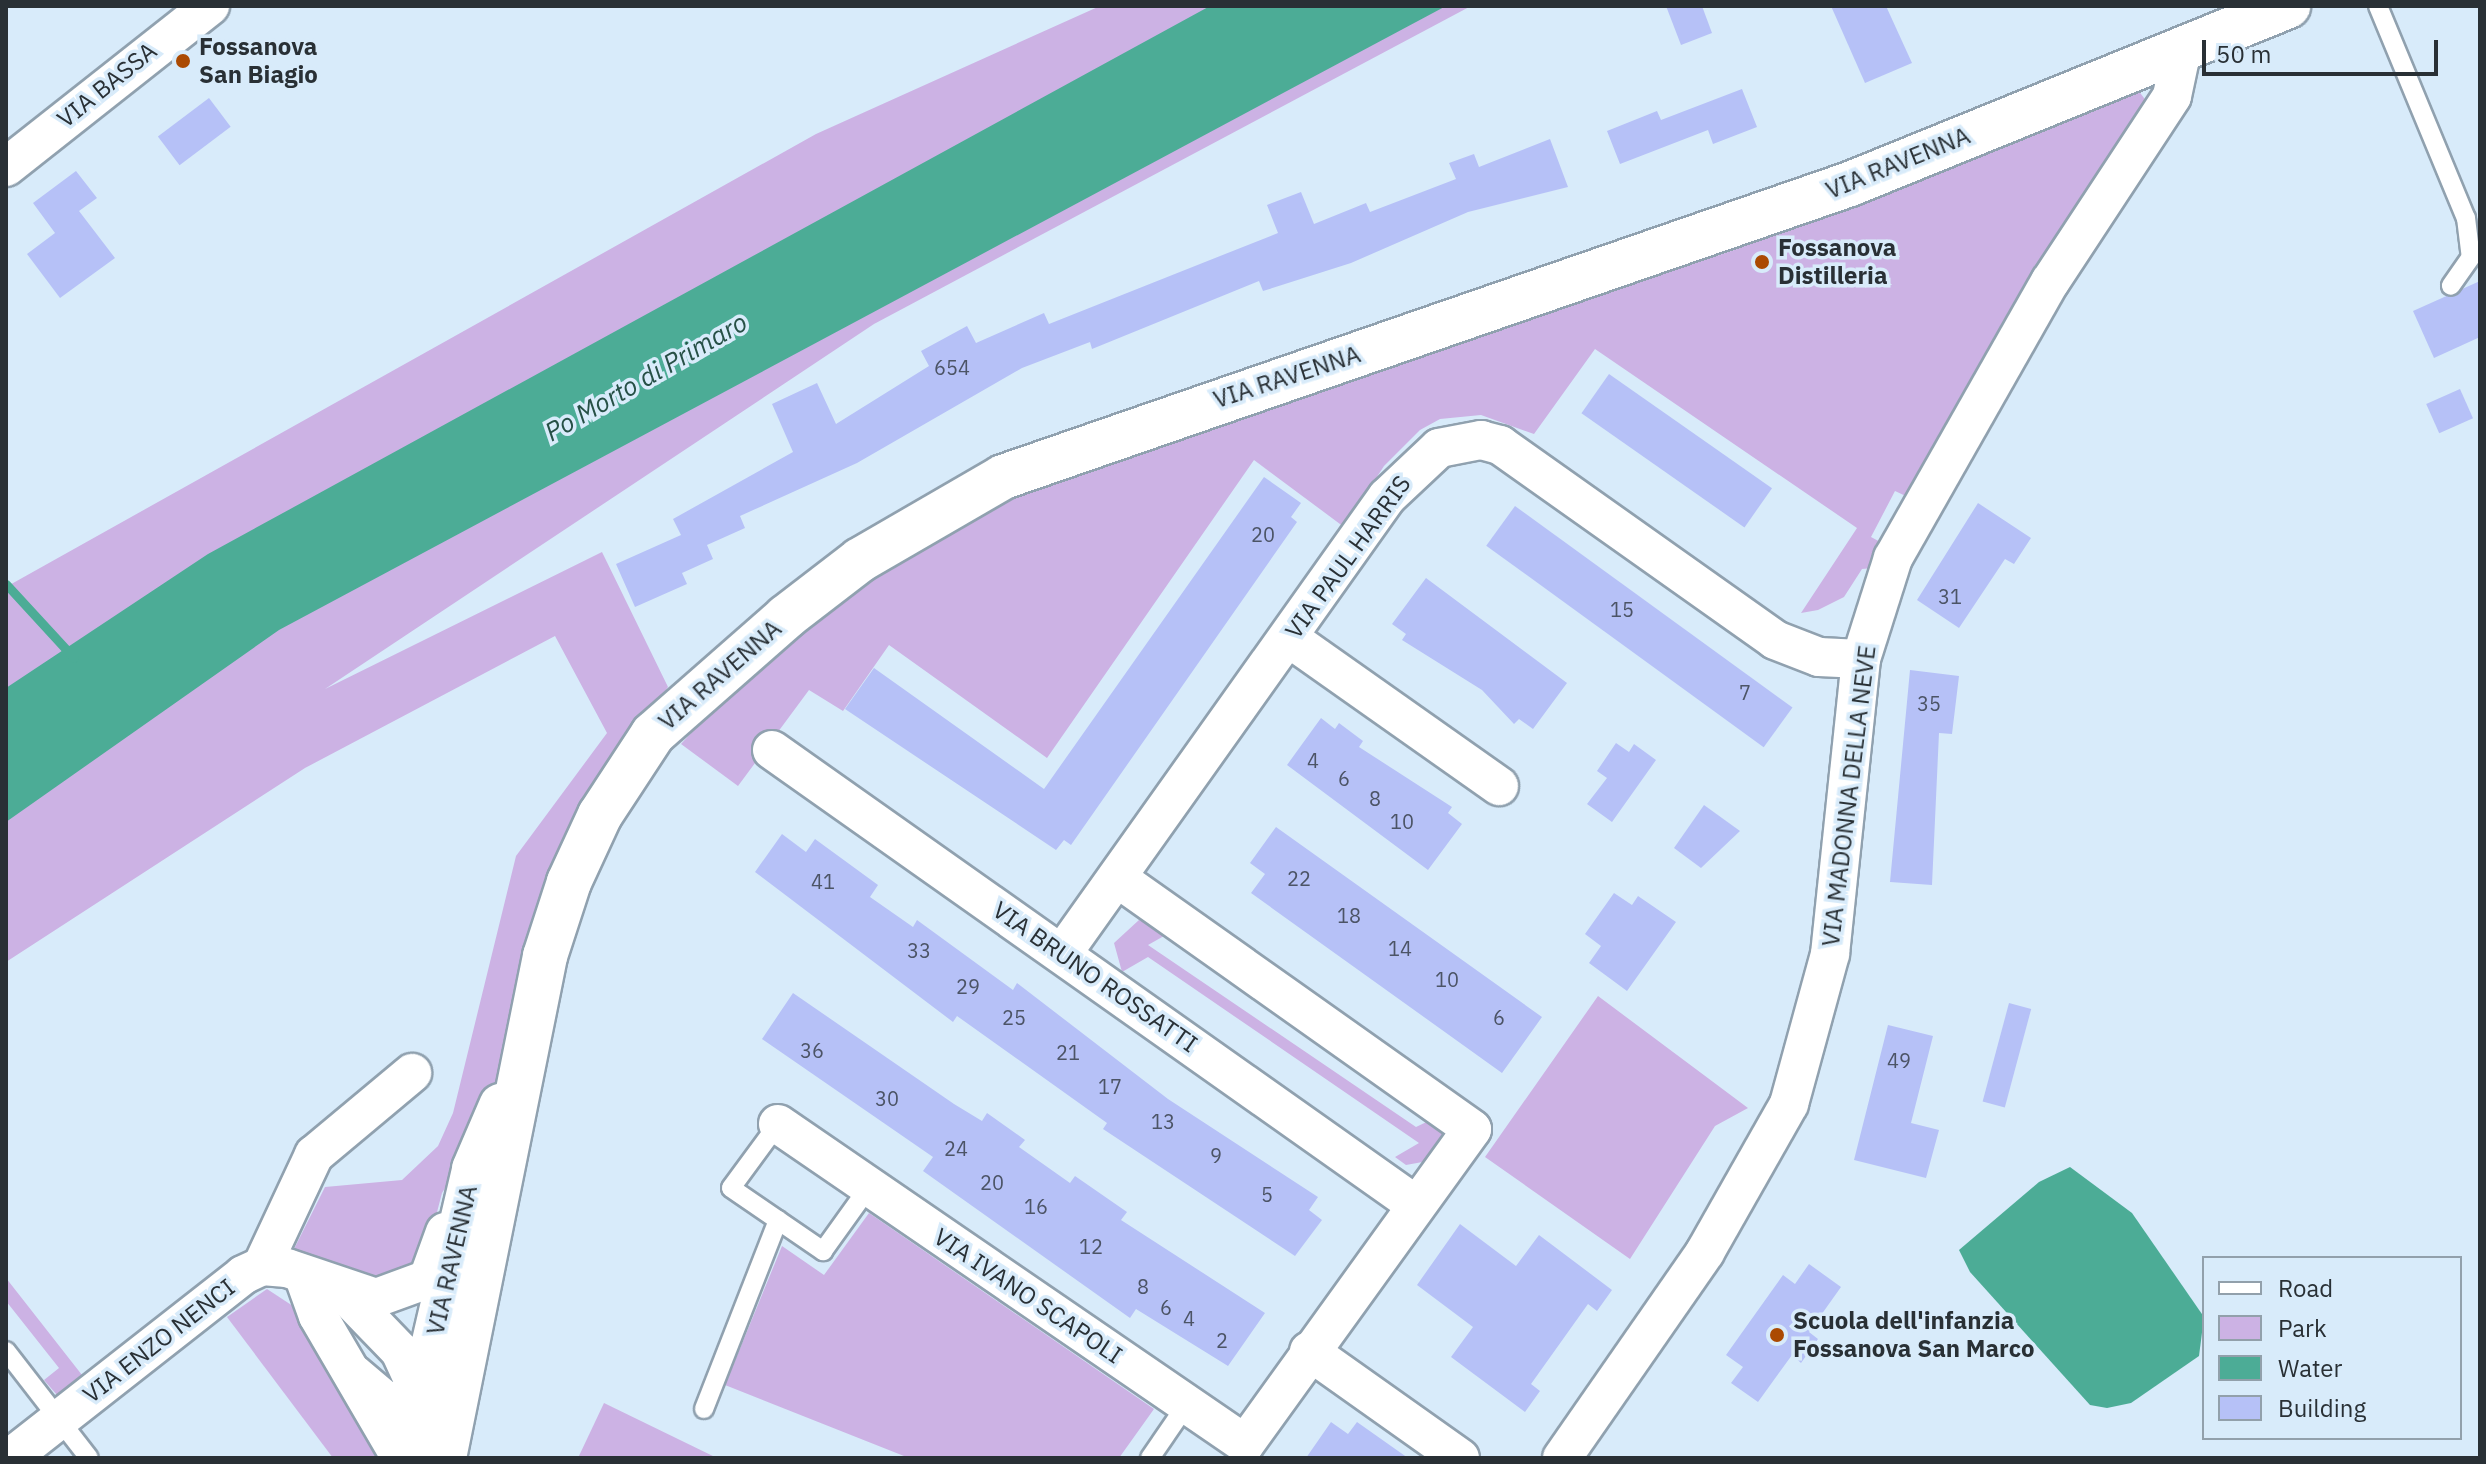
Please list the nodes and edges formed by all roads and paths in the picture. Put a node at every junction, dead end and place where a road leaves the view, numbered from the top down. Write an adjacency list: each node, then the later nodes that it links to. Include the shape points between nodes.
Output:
1 (210, 6): 5 (street, VIA BASSA)
2 (2288, 6): 4 (main road, VIA RAVENNA)
3 (2378, 6): 6 (lane)
4 (2182, 49): 9 (street, VIA MADONNA DELLA NEVE, via 2172,96 1917,510); 14 (main road, VIA RAVENNA, via 1850,184 1139,426 1003,477 939,510 786,617 653,734 600,815 569,882)
5 (6, 167)
6 (2473, 214): 7 (lane, via 2471,257)
7 (2451, 286)
8 (1289, 638): 9 (street, VIA PAUL HARRIS, via 1416,464 1439,448 1481,440 1536,469 1775,640 1819,657); 11 (street); 12 (street, VIA PAUL HARRIS)
9 (1861, 659): 39 (street, VIA MADONNA DELLA NEVE, via 1830,954 1789,1104 1705,1252)
10 (772, 750): 13 (street, VIA BRUNO ROSSATTI)
11 (1499, 786)
12 (1117, 878): 13 (street, VIA PAUL HARRIS); 19 (street, via 1472,1129)
13 (1062, 954): 19 (street, VIA BRUNO ROSSATTI)
14 (528, 1037): 17 (main road, VIA RAVENNA); 27 (main road, VIA RAVENNA)
15 (412, 1073): 21 (street, VIA ENZO NENCI, via 314,1155)
16 (778, 1124): 18 (street, VIA IVANO SCAPOLI); 20 (lane, VIA IVANO SCAPOLI, via 731,1188)
17 (474, 1169): 23 (street, VIA ENZO NENCI, via 453,1202 428,1279 376,1298); 27 (main road, VIA RAVENNA)
18 (869, 1187): 20 (lane, VIA IVANO SCAPOLI, via 823,1251); 28 (street, VIA IVANO SCAPOLI)
19 (1416, 1205): 25 (street)
20 (778, 1220): 29 (lane)
21 (262, 1266): 22 (street, VIA ENZO NENCI); 30 (street, VIA ENZO NENCI)
22 (304, 1277): 23 (street, VIA ENZO NENCI); 26 (street)
23 (341, 1290): 27 (street, VIA ENZO NENCI)
24 (6, 1351): 30 (lane, VIA ENZO NENCI)
25 (1309, 1351): 31 (street, VIA IVANO SCAPOLI); 38 (street)
26 (354, 1374): 27 (street, via 387,1402); 34 (street)
27 (438, 1400): 35 (main road, VIA RAVENNA); 36 (main road, VIA RAVENNA)
28 (1187, 1404): 31 (street, VIA IVANO SCAPOLI); 37 (lane)
29 (704, 1409)
30 (59, 1419): 32 (street, VIA ENZO NENCI); 33 (lane, VIA ENZO NENCI)
31 (1240, 1451)
32 (10, 1458)
33 (89, 1458)
34 (401, 1458)
35 (407, 1458)
36 (444, 1458)
37 (1150, 1458)
38 (1460, 1458)
39 (1562, 1458)

